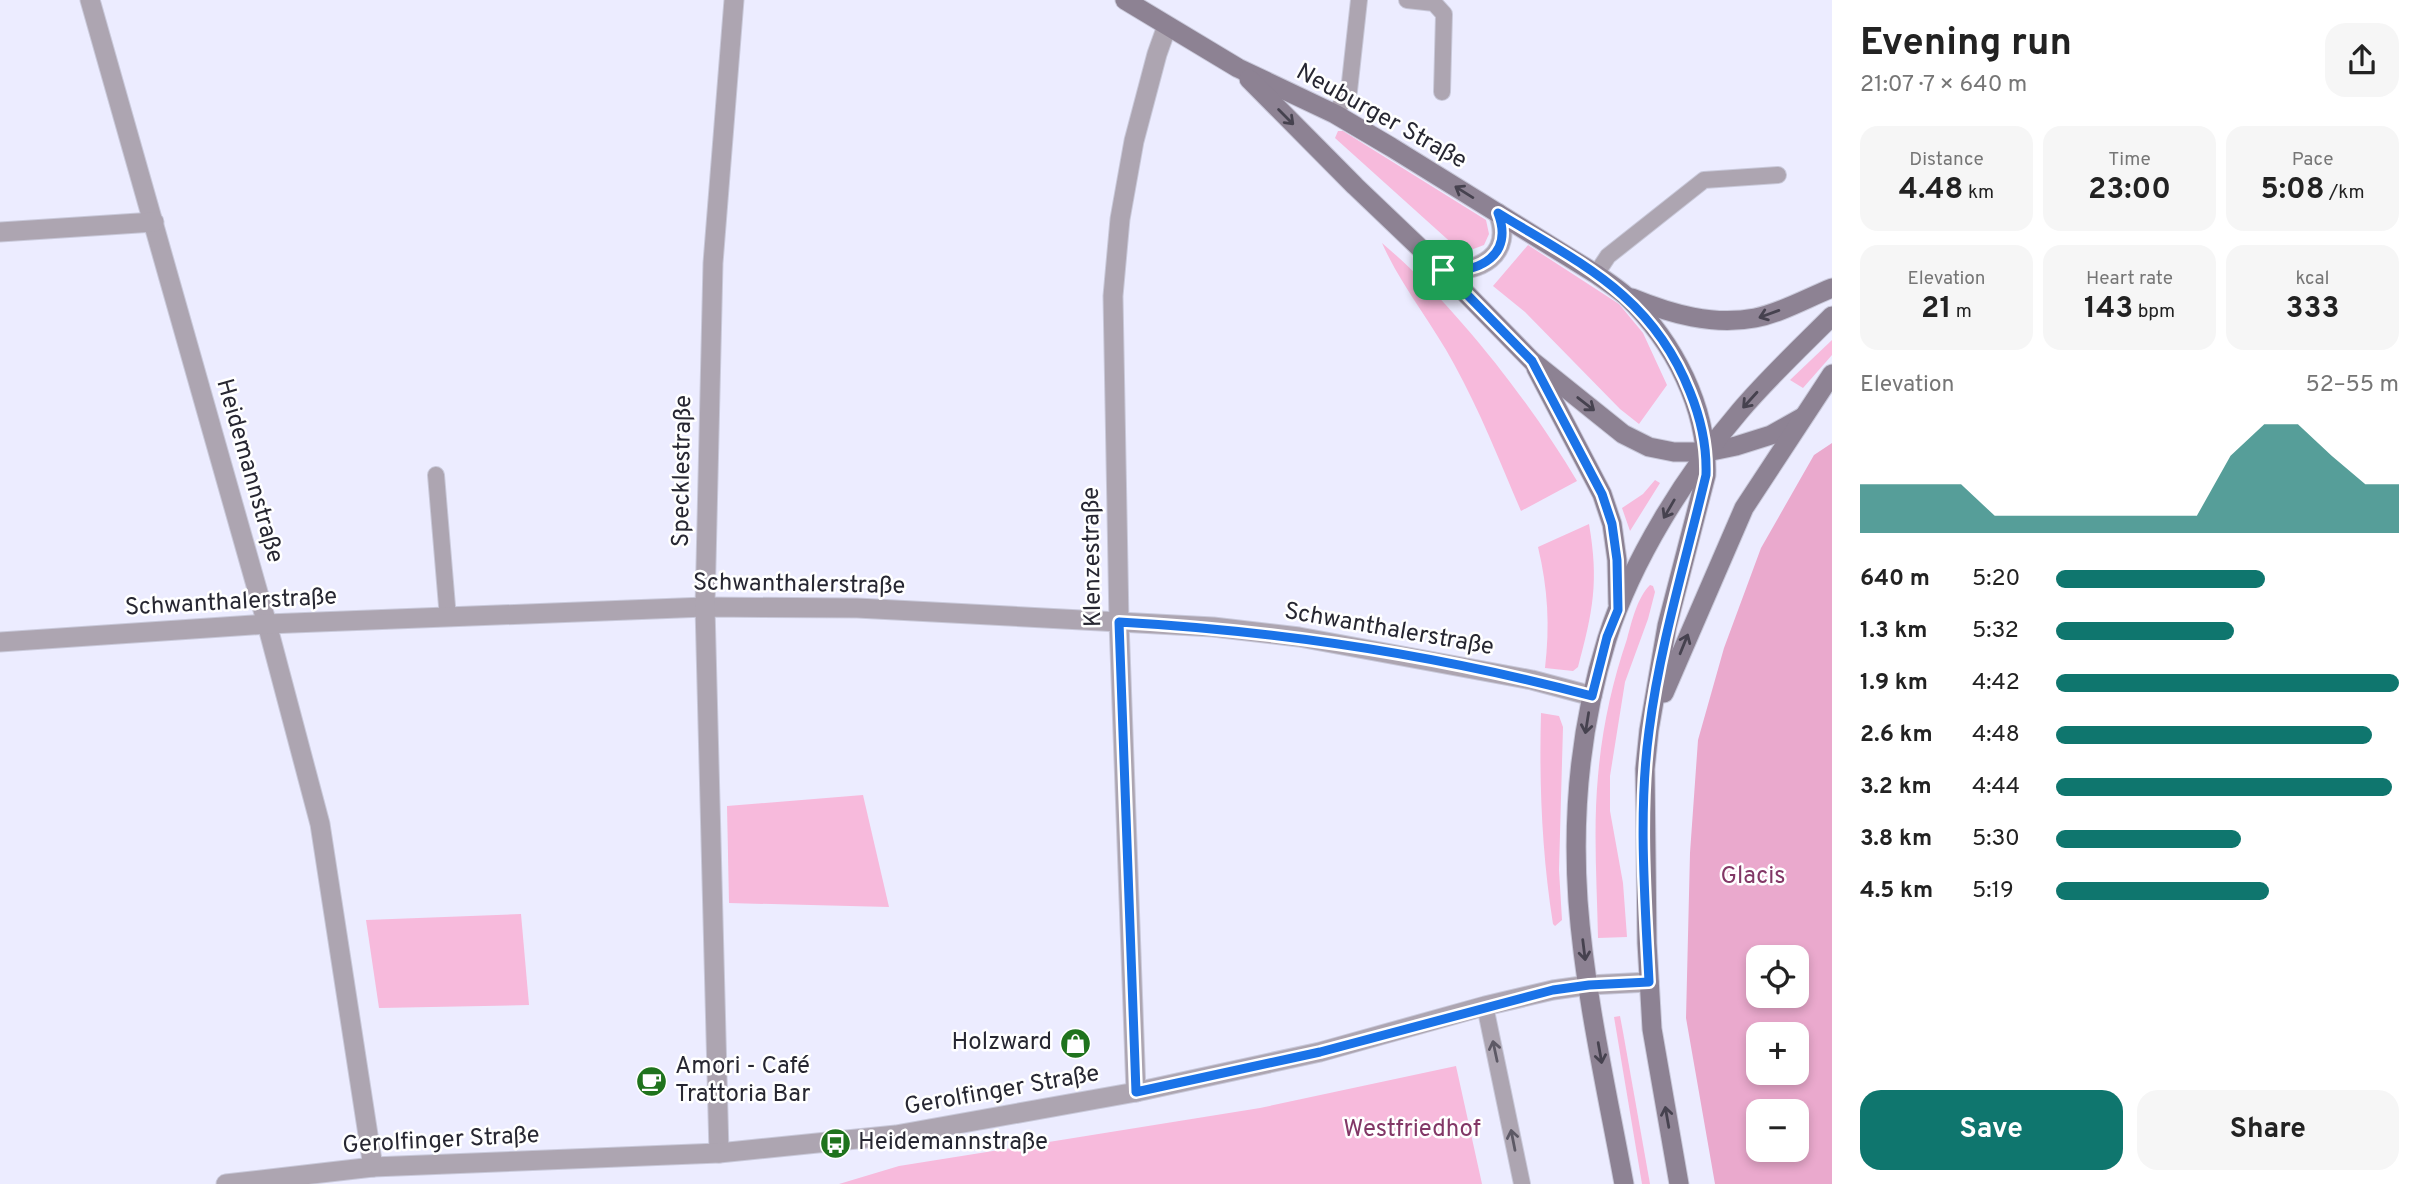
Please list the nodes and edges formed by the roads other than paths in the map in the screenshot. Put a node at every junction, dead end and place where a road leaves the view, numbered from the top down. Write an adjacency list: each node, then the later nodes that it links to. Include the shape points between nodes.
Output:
1 (90, 0): 12 (street, Heidemannstraße)
2 (734, 0): 24 (street, Specklestraße, via 713,263)
3 (1125, 0): 6 (main road, Neuburger Straße)
4 (1359, 0): 9 (lane, via 1349,91)
5 (1407, 0): 8 (lane, via 1434,3 1444,15)
6 (1167, 26): 7 (main road, Neuburger Straße); 27 (street, Klenzestraße, via 1134,141 1113,296)
7 (1238, 68): 9 (main road, Neuburger Straße); 14 (main road, Neuburger Straße, one-way to 14)
8 (1442, 92)
9 (1335, 114): 11 (main road, Neuburger Straße, one-way to 9)
10 (1778, 175): 15 (lane, via 1704,180 1608,256)
11 (1498, 213): 14 (street, via 1503,237 1492,257 1474,269); 15 (main road, Neuburger Straße)
12 (153, 222): 13 (street); 28 (street, Heidemannstraße)
13 (0, 232)
14 (1443, 270): 19 (main road, Neuburger Straße)
15 (1596, 274): 17 (main road, Neuburger Straße)
16 (1832, 288): 17 (main road, Neuburger Straße, one-way to 17, via 1758,318 1722,320 1663,311)
17 (1625, 295): 22 (main road, Neuburger Straße, via 1657,329 1678,363 1701,421)
18 (1832, 316): 22 (main road, one-way to 22, via 1765,383)
19 (1532, 361): 22 (main road, Neuburger Straße, one-way to 22, via 1623,433 1649,447 1674,453); 25 (main road, Neuburger Straße, via 1612,524)
20 (1832, 374): 21 (main road)
21 (1803, 417): 22 (main road, Neuburger Straße, via 1771,435); 31 (main road, one-way to 21, via 1744,508)
22 (1707, 452): 25 (main road, one-way to 25, via 1644,552); 31 (main road, via 1706,475 1667,626)
23 (436, 475): 26 (lane)
24 (705, 607): 26 (street, Schwanthalerstraße); 27 (street, Schwanthalerstraße, via 857,608); 36 (street, Specklestraße)
25 (1618, 610): 30 (main road)
26 (448, 618): 28 (street, Schwanthalerstraße)
27 (1119, 622): 30 (street, Schwanthalerstraße, via 1298,637 1532,680); 35 (street, Klenzestraße)
28 (267, 624): 29 (street, Schwanthalerstraße); 37 (street, Heidemannstraße, via 320,824)
29 (0, 642)
30 (1592, 696): 33 (main road, one-way to 33, via 1577,835 1578,900)
31 (1649, 730): 32 (main road, via 1644,824)
32 (1649, 982): 33 (street, Gerolfinger Straße); 41 (main road, one-way to 32)
33 (1589, 985): 34 (street, Gerolfinger Straße); 40 (main road, one-way to 40)
34 (1485, 1006): 35 (street, Gerolfinger Straße, via 1320,1052); 39 (lane, one-way to 34)
35 (1136, 1092): 36 (street, Gerolfinger Straße, via 895,1135)
36 (719, 1153): 37 (street, Gerolfinger Straße)
37 (373, 1167): 38 (street, Gerolfinger Straße)
38 (226, 1184)
39 (1522, 1184)
40 (1624, 1184)
41 (1679, 1184)

